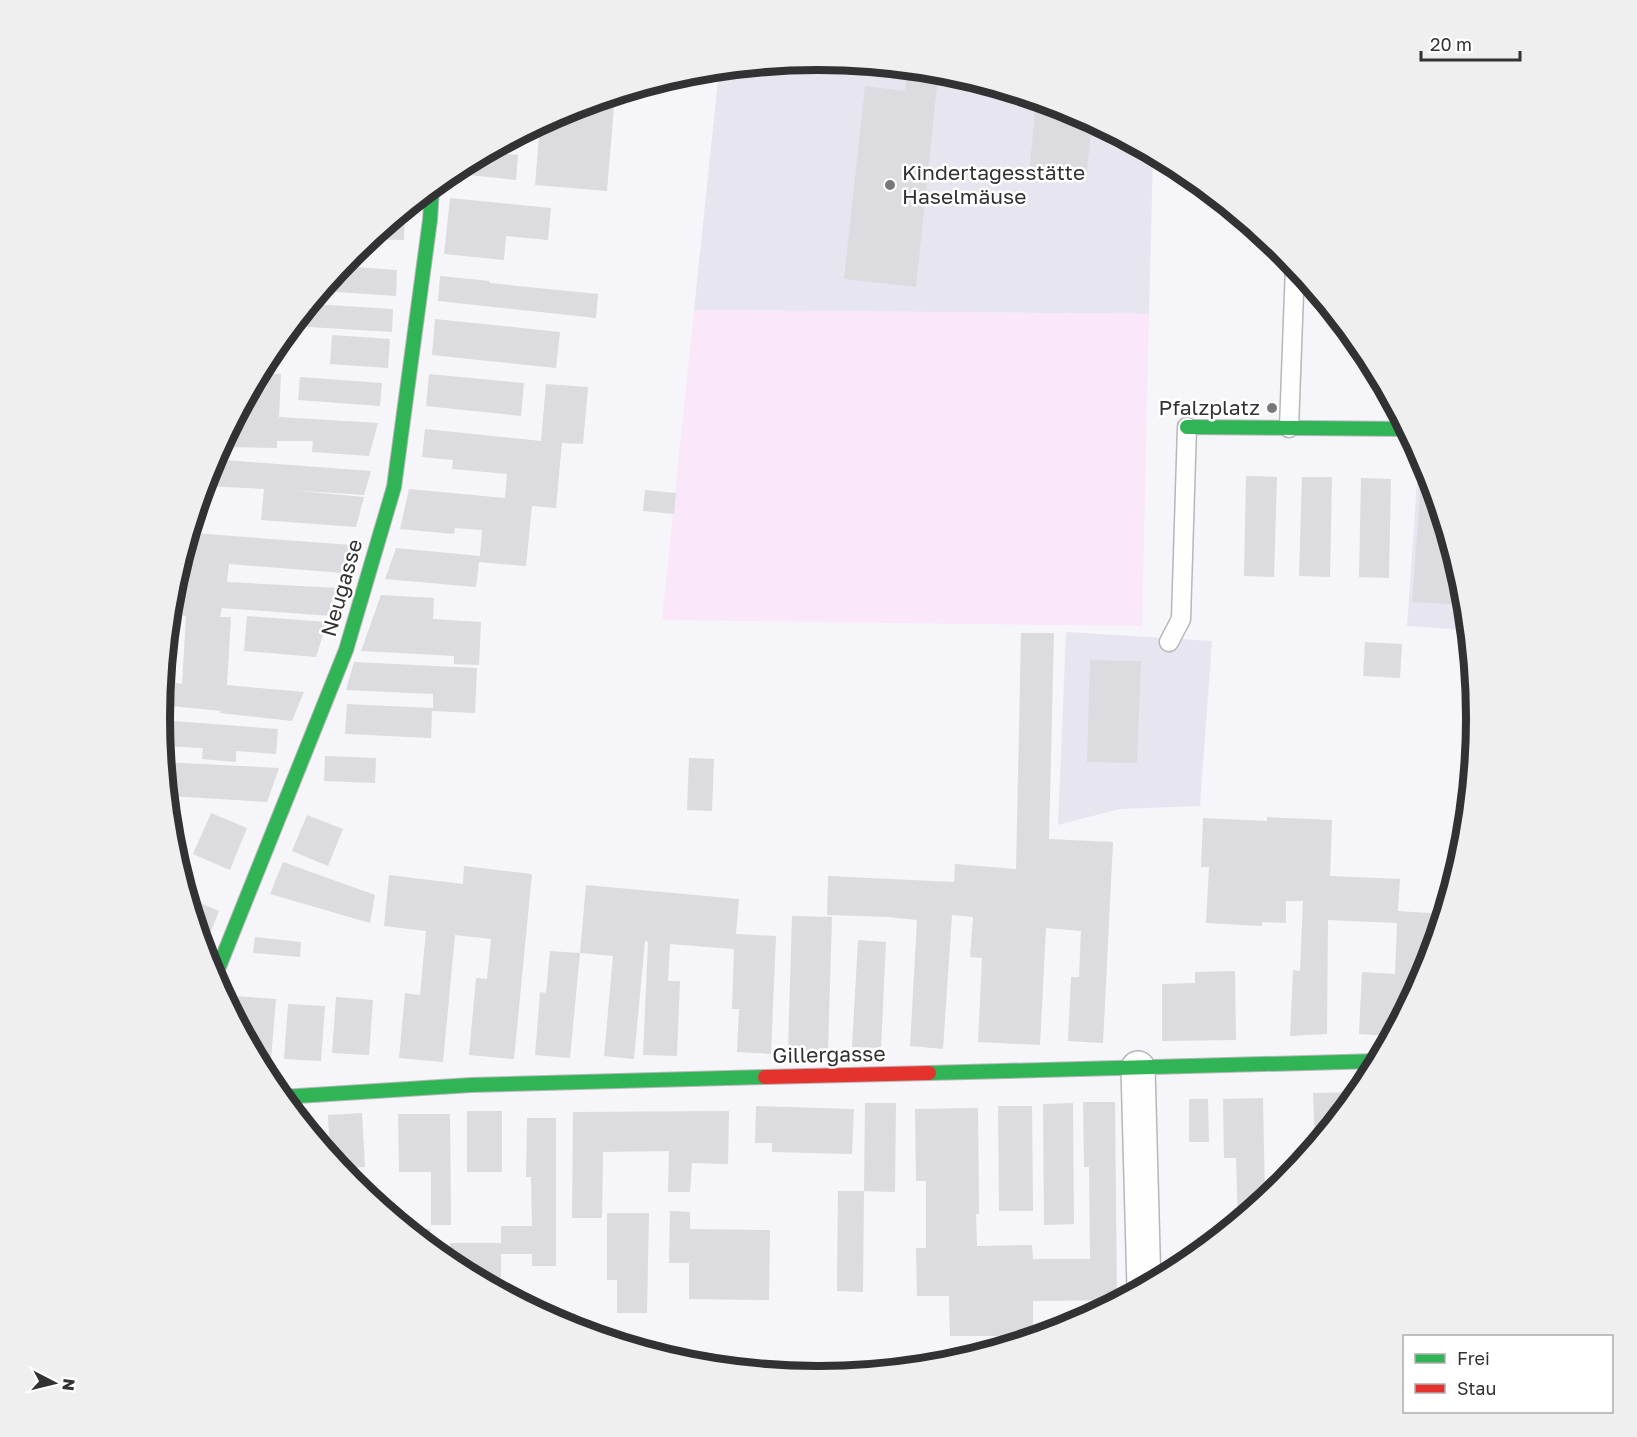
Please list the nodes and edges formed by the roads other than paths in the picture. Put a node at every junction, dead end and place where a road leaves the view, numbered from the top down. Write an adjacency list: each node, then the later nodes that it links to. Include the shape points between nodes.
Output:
1 (431, 199): 7 (street, Neugasse, via 394,487 346,650)
2 (1295, 279): 4 (lane)
3 (1187, 427): 4 (street); 6 (lane, via 1181,619)
4 (1289, 428): 5 (street)
5 (1398, 429)
6 (1169, 642)
7 (220, 965)
8 (1368, 1061): 9 (street, Gillergasse)
9 (1138, 1068): 10 (street, Gillergasse, via 471,1085); 11 (street)
10 (292, 1096)
11 (1144, 1279)

